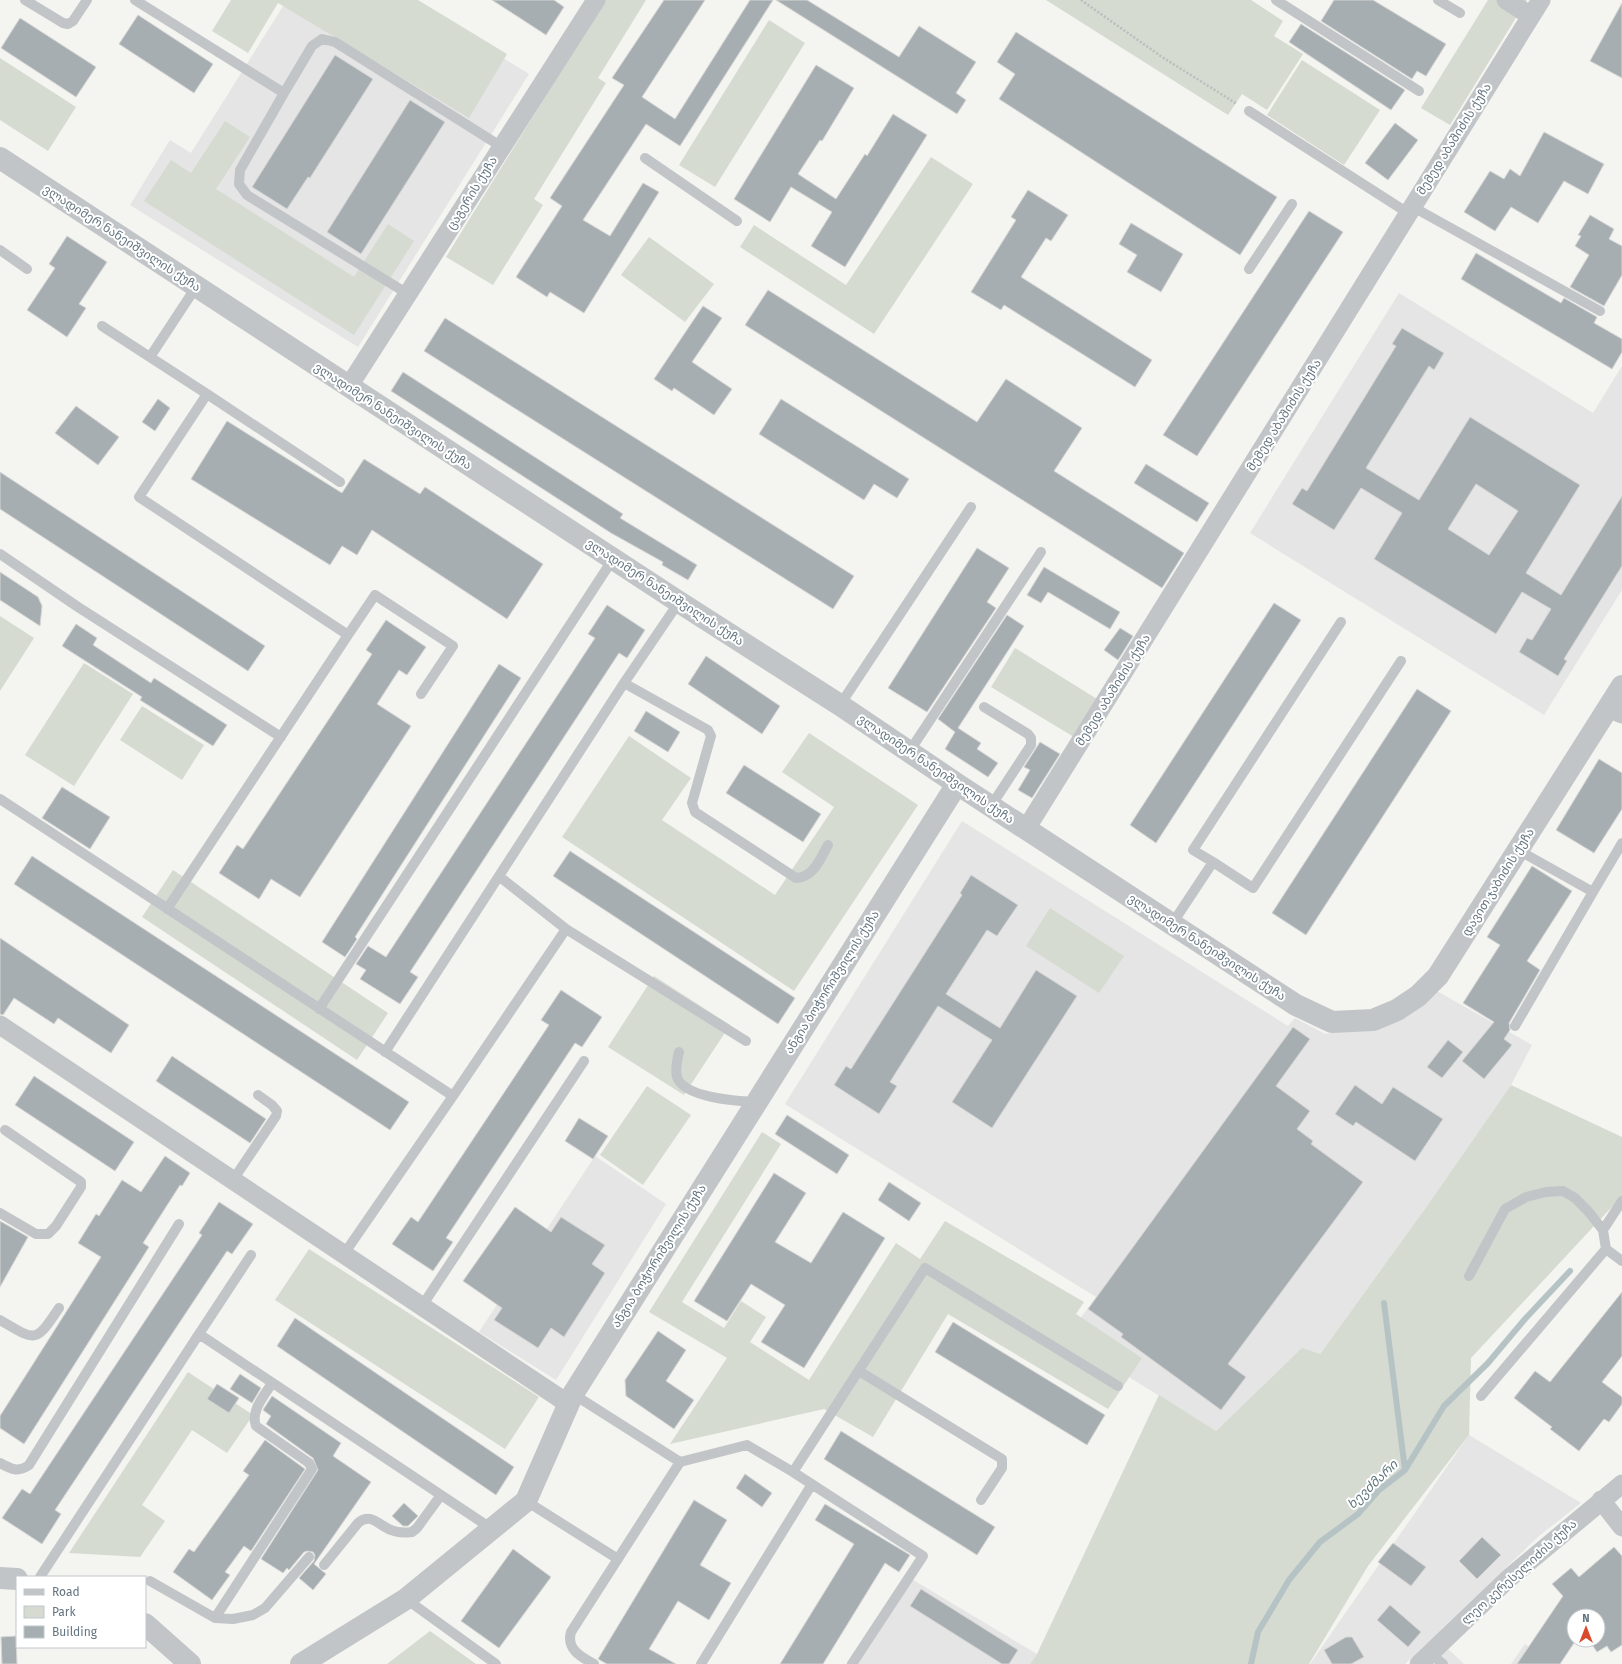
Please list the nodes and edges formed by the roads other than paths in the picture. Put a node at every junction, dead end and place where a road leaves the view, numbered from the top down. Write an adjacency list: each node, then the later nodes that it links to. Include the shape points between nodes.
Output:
1 (25, 0): 2 (lane, via 68,24 73,21)
2 (87, 0)
3 (135, 0): 11 (lane)
4 (596, 0): 13 (street, ცაგერის ქუჩა)
5 (1276, 0): 10 (lane)
6 (1438, 0): 9 (lane)
7 (1506, 0): 8 (street)
8 (1536, 8): 17 (street, მემედ აბაშიძის ქუჩა)
9 (1460, 13)
10 (1419, 91)
11 (284, 93): 13 (lane, via 312,46 322,39 335,42); 23 (lane, via 240,170 239,184 247,196)
12 (1249, 111): 17 (lane)
13 (502, 147): 23 (street, ცაგერის ქუჩა)
14 (645, 158): 18 (lane)
15 (2, 163): 22 (street, ვლადიმერ ნანეიშვილის ქუჩა)
16 (1292, 204): 21 (lane)
17 (1410, 210): 24 (lane); 49 (street, მემედ აბაშიძის ქუჩა)
18 (737, 221)
19 (0, 250): 20 (lane)
20 (28, 269)
21 (1248, 269)
22 (196, 287): 26 (lane); 27 (street, ვლადიმერ ნანეიშვილის ქუჩა)
23 (408, 294): 27 (street, ცაგერის ქუჩა)
24 (1600, 311)
25 (102, 326): 26 (lane)
26 (150, 357): 28 (lane)
27 (349, 386): 33 (street, ვლადიმერ ნანეიშვილის ქუჩა)
28 (207, 394): 29 (lane); 36 (lane, via 139,497)
29 (340, 482)
30 (971, 507): 41 (lane)
31 (1041, 552): 45 (lane)
32 (0, 554): 44 (lane)
33 (613, 559): 34 (street, ვლადიმერ ნანეიშვილის ქუჩა); 59 (lane)
34 (679, 602): 38 (lane); 41 (street, ვლადიმერ ნანეიშვილის ქუჩა)
35 (1341, 622): 53 (lane, via 1193,850)
36 (348, 635): 40 (lane, via 375,595 452,646); 44 (lane)
37 (1401, 661): 53 (lane, via 1253,888)
38 (624, 683): 51 (lane, via 708,730 710,736 692,803 695,812 796,878 804,878 811,873); 54 (lane)
39 (1622, 686): 43 (street, დავით ჯაბიძის ქუჩა)
40 (421, 694)
41 (840, 705): 45 (street, ვლადიმერ ნანეიშვილის ქუჩა)
42 (984, 707): 48 (lane, via 1032,738 1031,745)
43 (1615, 711): 52 (street, დავით ჯაბიძის ქუჩა)
44 (281, 737): 56 (lane)
45 (909, 752): 46 (street, ვლადიმერ ნანეიშვილის ქუჩა)
46 (957, 784): 48 (street, ვლადიმერ ნანეიშვილის ქუჩა); 69 (street, ანგია ბოჭორიშვილის ქუჩა)
47 (0, 799): 56 (lane)
48 (991, 806): 49 (street, ვლადიმერ ნანეიშვილის ქუჩა)
49 (1026, 829): 57 (street, ვლადიმერ ნანეიშვილის ქუჩა)
50 (1622, 843): 55 (lane)
51 (828, 845)
52 (1518, 850): 55 (lane); 60 (street, დავით ჯაბიძის ქუჩა, via 1438,976 1418,996 1397,1010 1373,1020)
53 (1213, 862): 57 (lane)
54 (500, 877): 58 (lane); 64 (lane)
55 (1593, 892): 62 (lane)
56 (167, 909): 59 (lane)
57 (1172, 924): 60 (street, ვლადიმერ ნანეიშვილის ქუჩა, via 1296,1005)
58 (566, 929): 63 (lane); 68 (lane)
59 (319, 1009): 64 (lane)
60 (1332, 1022)
61 (0, 1025): 71 (street)
62 (1515, 1026)
63 (746, 1041)
64 (385, 1052): 68 (lane)
65 (679, 1052): 69 (lane, via 677,1078 685,1086 726,1101)
66 (584, 1061): 81 (lane)
67 (258, 1095): 71 (lane, via 272,1105 277,1111 276,1116)
68 (453, 1096): 77 (lane)
69 (756, 1102): 89 (street, ანგია ბოჭორიშვილის ქუჩა)
70 (5, 1130): 73 (lane, via 81,1182 81,1187 48,1234 36,1234)
71 (233, 1180): 77 (street)
72 (1622, 1201): 75 (lane)
73 (0, 1213)
74 (179, 1224): 91 (lane, via 29,1465 22,1470 16,1470)
75 (1603, 1230): 76 (lane); 80 (lane, via 1575,1198 1562,1191 1526,1196 1505,1209)
76 (1606, 1249): 79 (lane); 88 (lane)
77 (344, 1254): 81 (street)
78 (251, 1255): 84 (lane)
79 (1622, 1261)
80 (1468, 1276)
81 (422, 1306): 89 (street)
82 (59, 1308): 83 (lane, via 44,1331 38,1335 24,1334)
83 (0, 1320)
84 (199, 1334): 86 (lane); 104 (lane)
85 (859, 1371): 87 (lane, via 925,1268); 92 (lane); 96 (lane, via 1002,1459 1002,1468)
86 (272, 1383): 95 (lane); 109 (lane, via 255,1411 256,1426 308,1463 312,1469)
87 (1118, 1386)
88 (1481, 1396)
89 (570, 1398): 90 (lane); 98 (street, ანგია ბოჭორიშვილის ქუჩა)
90 (680, 1462): 92 (lane, via 747,1445); 102 (lane)
91 (0, 1463)
92 (793, 1472): 93 (lane)
93 (812, 1484): 116 (lane); 117 (lane, via 923,1556)
94 (1622, 1484): 97 (street, ლეო კერესელიძის ქუჩა)
95 (441, 1495): 100 (lane); 103 (lane, via 412,1532 397,1532 374,1519 363,1519)
96 (981, 1500)
97 (1602, 1500): 99 (street); 111 (street, ლეო კერესელიძის ქუჩა, via 1509,1578)
98 (526, 1501): 100 (street, ანგია ბოჭორიშვილის ქუჩა); 102 (lane)
99 (1622, 1526)
100 (492, 1529): 108 (street, ანგია ბოჭორიშვილის ქუჩა)
101 (309, 1557): 109 (lane, via 266,1608 253,1615 233,1619)
102 (618, 1559): 115 (lane, via 569,1639 574,1651)
103 (324, 1565)
104 (41, 1576)
105 (0, 1578): 106 (street)
106 (16, 1579)
107 (150, 1581): 109 (lane)
108 (406, 1599): 113 (street, ანგია ბოჭორიშვილის ქუჩა); 114 (lane)
109 (215, 1618)
110 (146, 1625): 112 (street)
111 (1431, 1660)
112 (190, 1664)
113 (301, 1664)
114 (496, 1664)
115 (594, 1664)
116 (700, 1664)
117 (852, 1664)

